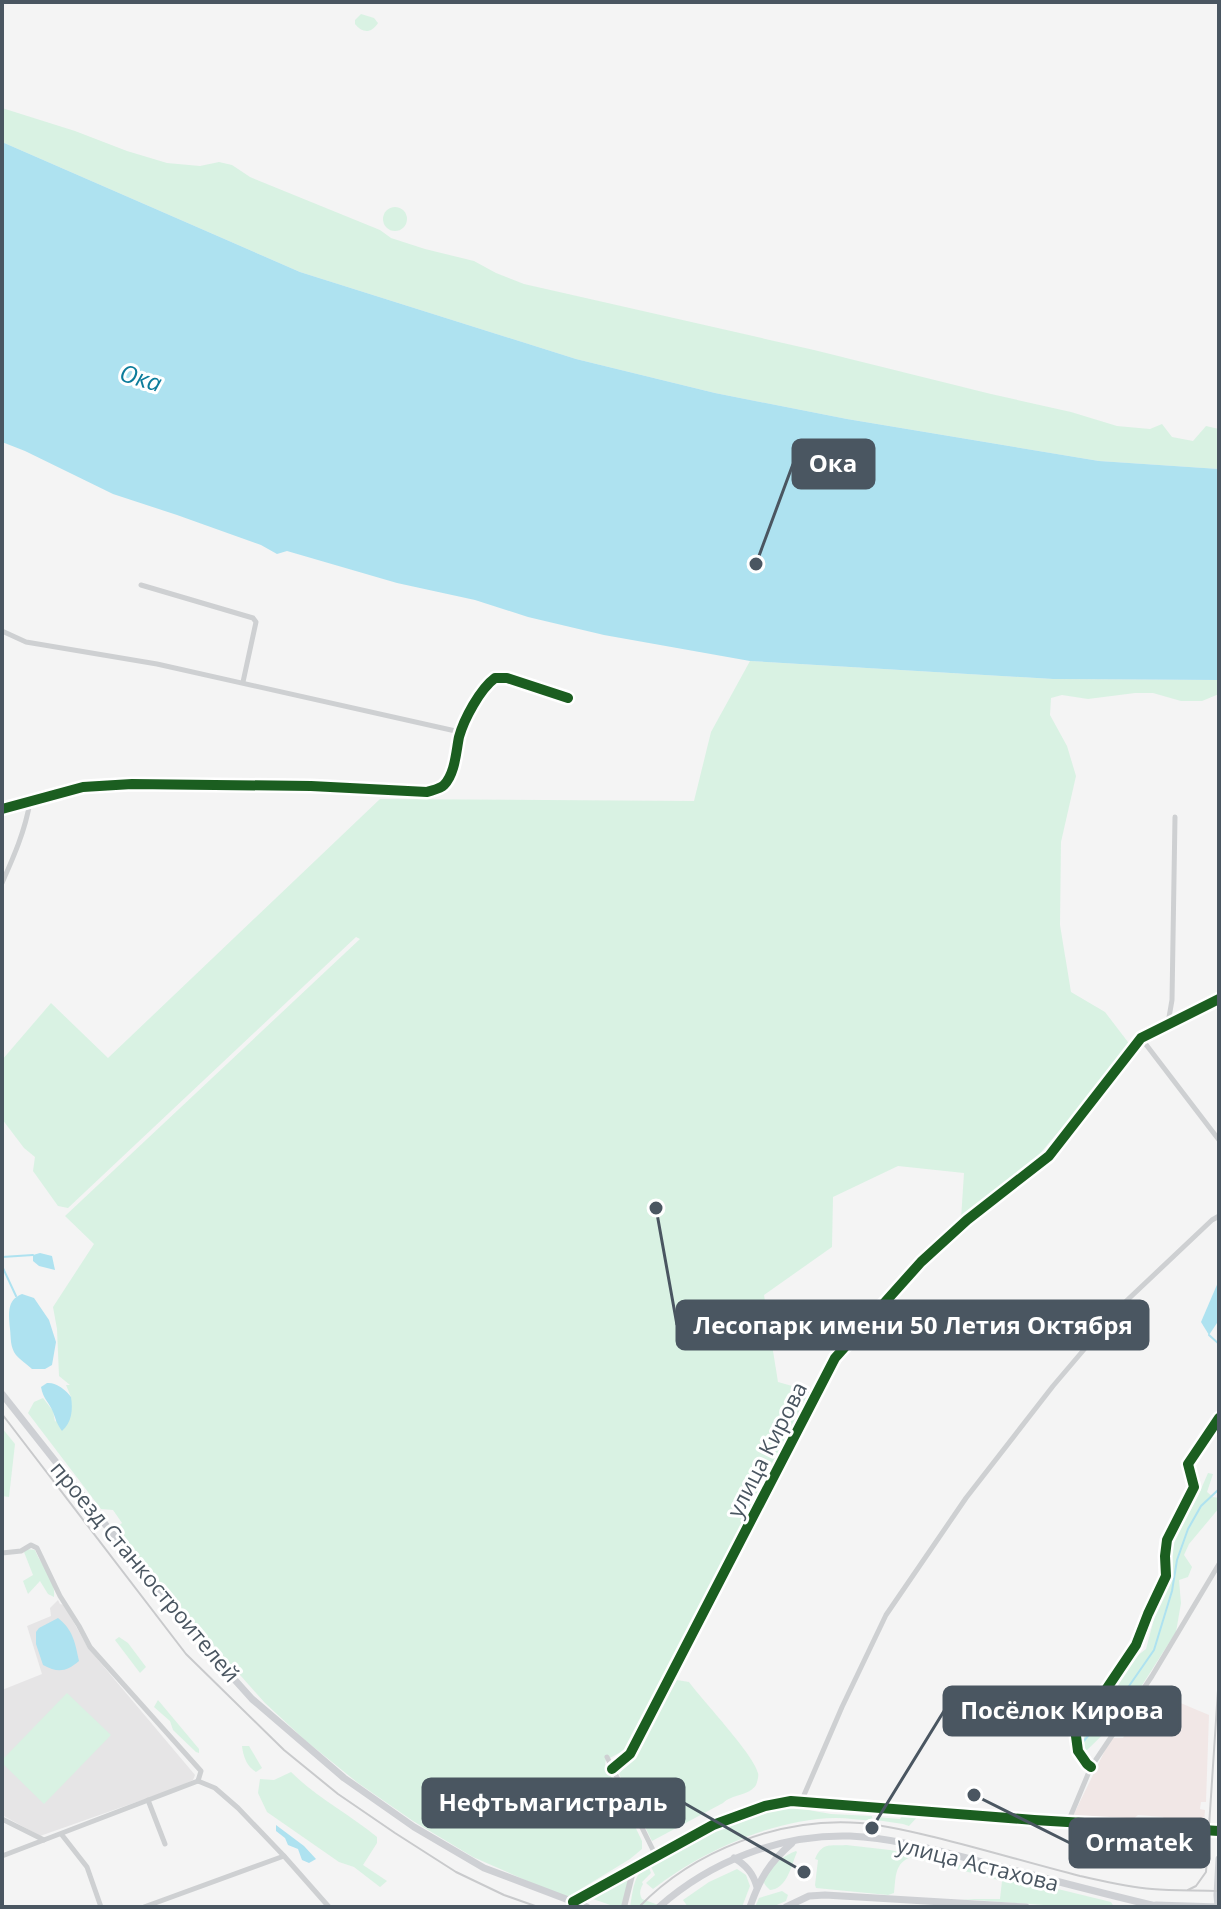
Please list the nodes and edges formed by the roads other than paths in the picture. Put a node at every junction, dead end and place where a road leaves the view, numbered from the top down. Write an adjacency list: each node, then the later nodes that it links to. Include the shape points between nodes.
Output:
1 (141, 585): 3 (street, via 253,618)
2 (2, 631): 3 (street, via 26,642)
3 (243, 682): 5 (street)
4 (568, 698): 5 (street, via 495,678 480,692)
5 (460, 732): 6 (street, via 449,776 444,785 427,792 132,784 83,787)
6 (30, 802): 7 (street); 9 (street)
7 (2, 809)
8 (1175, 817): 11 (street)
9 (2, 883)
10 (1219, 999): 11 (street, улица Кирова)
11 (1168, 1024): 12 (street, улица Кирова)
12 (1141, 1038): 13 (street); 21 (street, улица Кирова, via 1049,1156 921,1262 835,1358 630,1754)
13 (1219, 1140)
14 (1219, 1216): 26 (street, via 1121,1306 966,1498 886,1615)
15 (2, 1394): 41 (main road, проезд Станкостроителей, via 164,1600 252,1699 344,1778 414,1827 484,1868)
16 (1219, 1418): 20 (street, via 1188,1464 1194,1487 1167,1540 1166,1576 1136,1645 1079,1721 1078,1751)
17 (2, 1553): 22 (street, via 37,1548 90,1647)
18 (1219, 1564): 20 (street)
19 (607, 1757): 21 (street)
20 (1091, 1767): 28 (street)
21 (612, 1769): 36 (street)
22 (201, 1771): 23 (street); 24 (street)
23 (198, 1781): 24 (street); 25 (street)
24 (215, 1788): 35 (street)
25 (148, 1800): 30 (street); 33 (street)
26 (801, 1802): 28 (street, улица Астахова); 36 (street, улица Астахова, via 739,1814)
27 (2, 1819): 31 (street)
28 (1068, 1822): 29 (street, улица Астахова)
29 (1219, 1831)
30 (62, 1835): 31 (street); 43 (street, via 87,1867)
31 (44, 1841): 34 (street)
32 (793, 1842): 37 (main road, улица Астахова); 40 (main road, via 772,1861); 42 (main road, улица Астахова, via 850,1836 907,1843)
33 (165, 1844)
34 (2, 1856)
35 (284, 1856): 44 (street); 45 (street)
36 (656, 1856): 39 (street, улица Астахова)
37 (734, 1858): 40 (main road, via 749,1869); 48 (main road, улица Астахова)
38 (1219, 1859): 53 (main road)
39 (634, 1867): 41 (street, улица Астахова); 47 (street)
40 (757, 1887): 49 (main road)
41 (573, 1902): 46 (main road, проезд Станкостроителей)
42 (1150, 1905): 52 (main road, улица Астахова); 53 (main road, улица Астахова)
43 (101, 1907)
44 (144, 1907)
45 (329, 1907)
46 (587, 1907)
47 (624, 1907)
48 (659, 1907)
49 (750, 1907)
50 (786, 1907): 51 (main road, улица Астахова, via 825,1895)
51 (1026, 1907)
52 (1160, 1907)
53 (1218, 1907)

